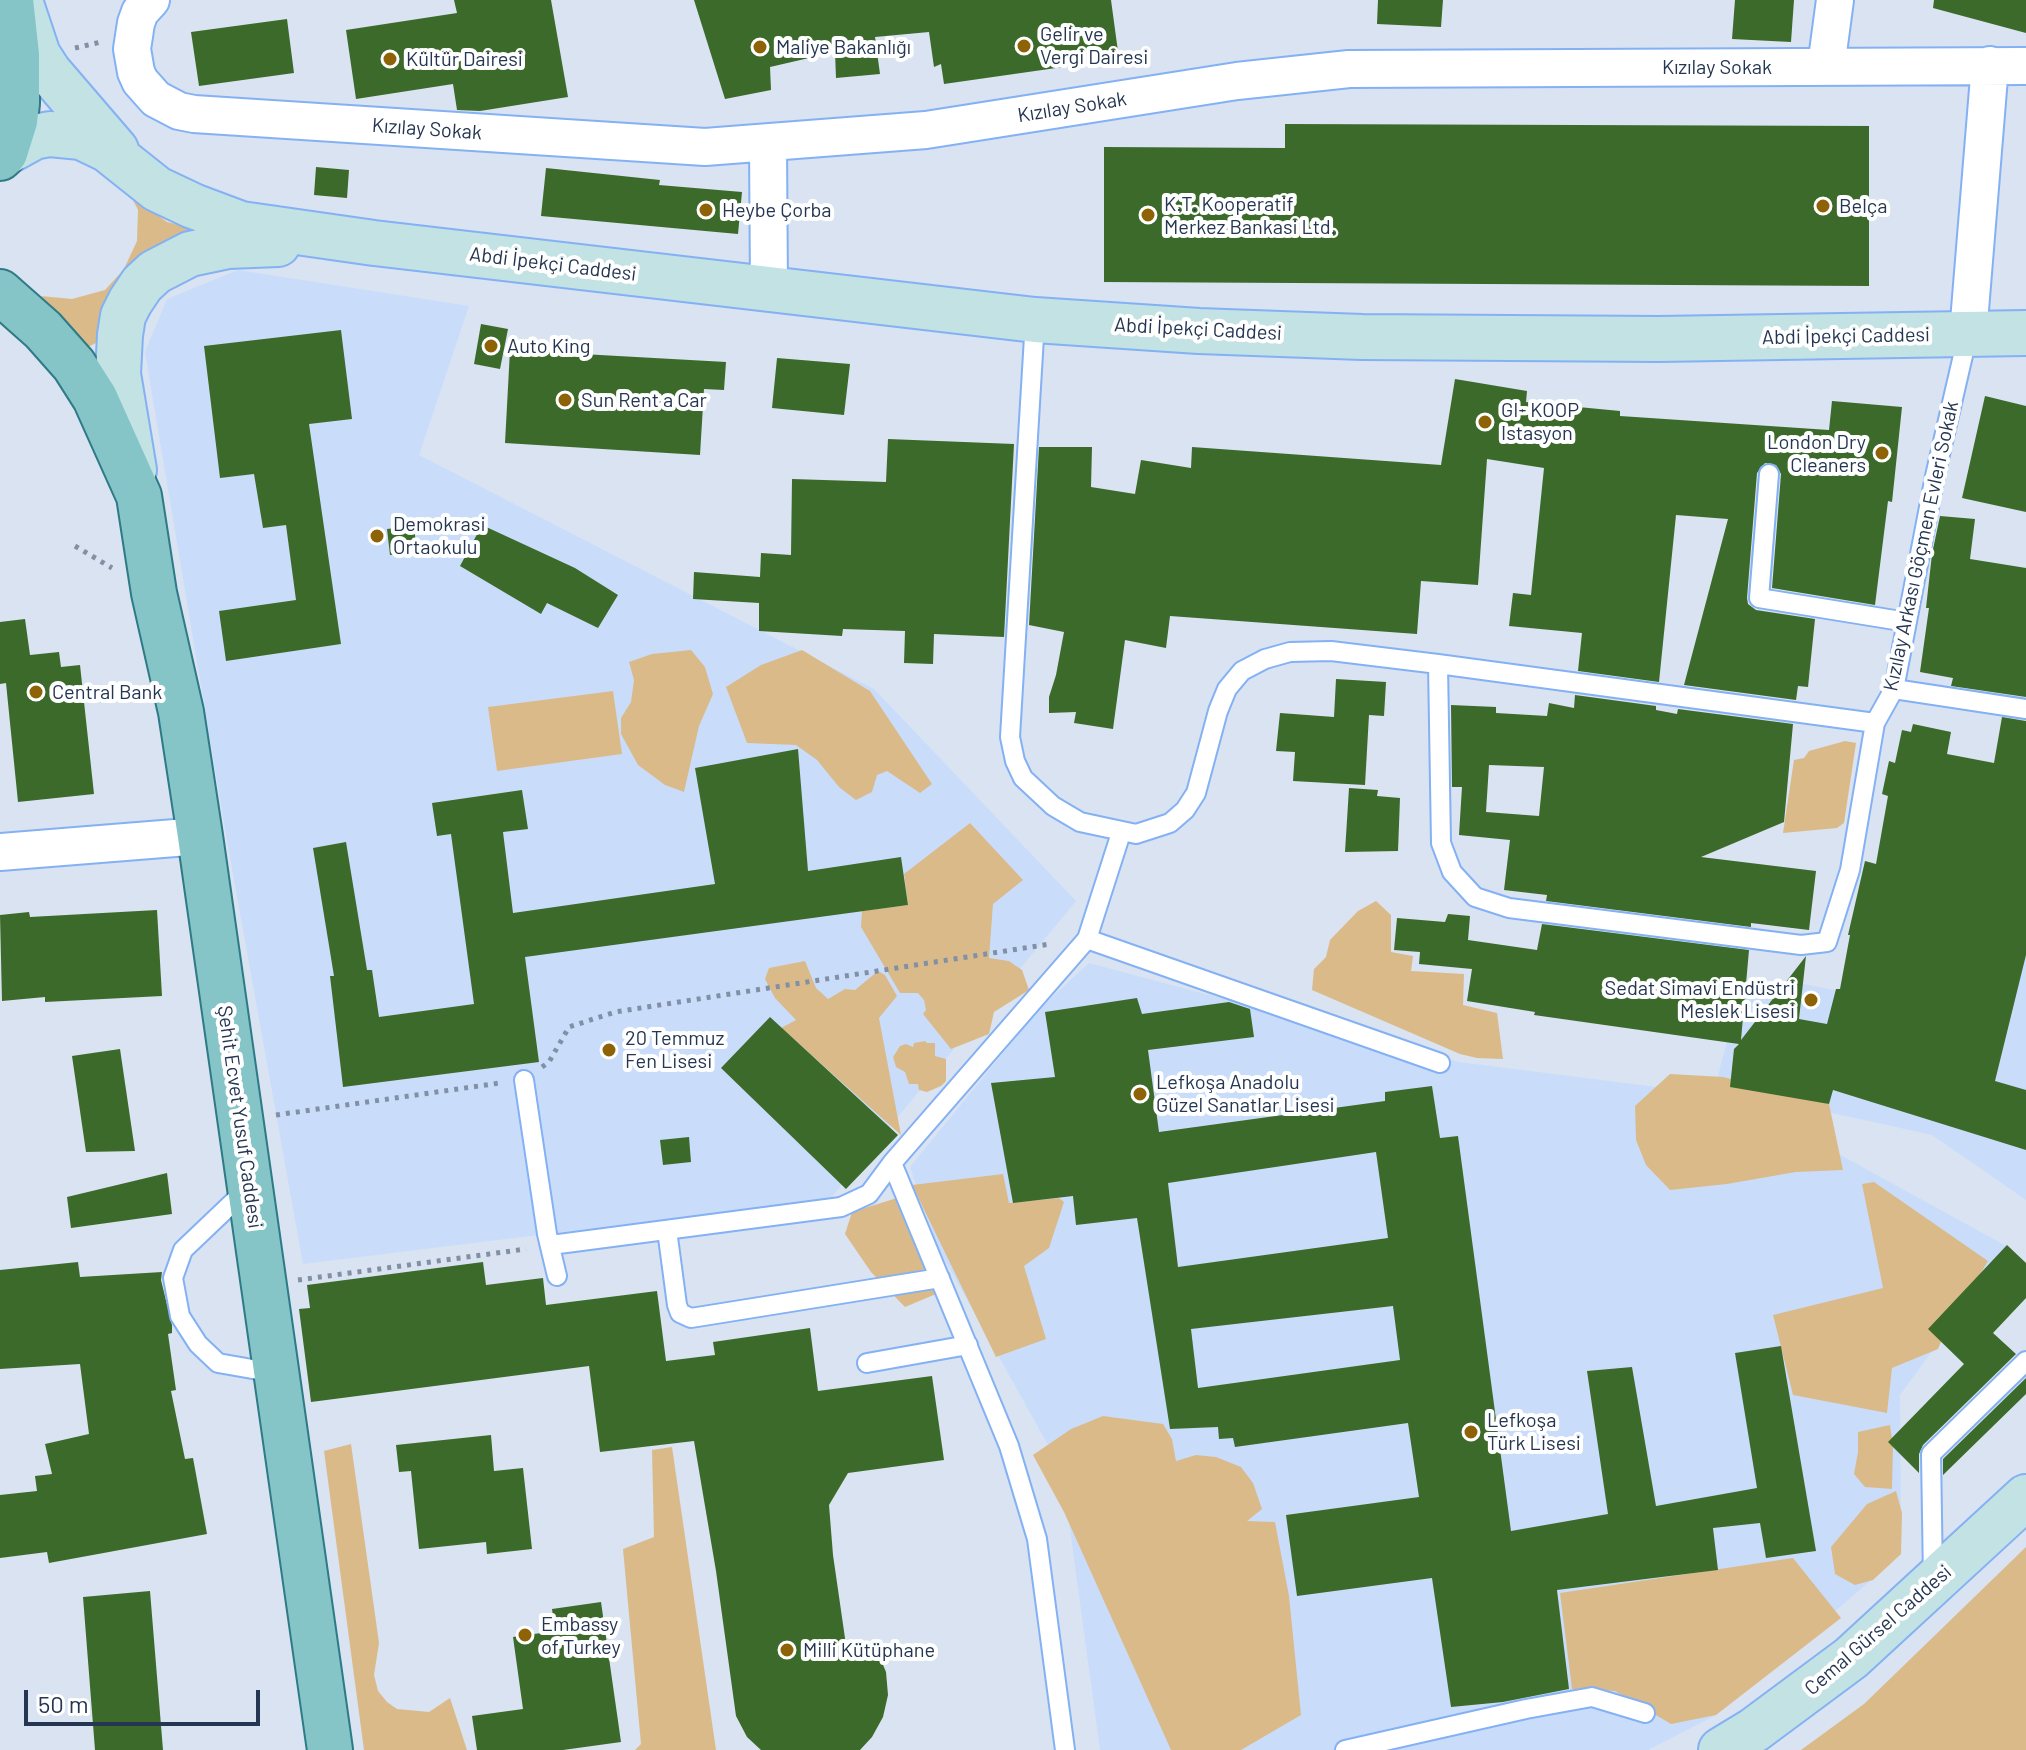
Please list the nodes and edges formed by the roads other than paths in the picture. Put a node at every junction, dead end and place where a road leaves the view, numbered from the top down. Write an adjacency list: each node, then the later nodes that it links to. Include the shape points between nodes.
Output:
1 (11, 0): 9 (main road, via 18,82 15,121)
2 (20, 0): 10 (main road, via 49,72)
3 (151, 0): 8 (street, Kızılay Sokak, via 140,12 133,36 136,72 156,99 179,111 705,147)
4 (1835, 0): 7 (street)
5 (1990, 65): 6 (street, Kızılay Sokak); 7 (street, Kızılay Sokak); 17 (street)
6 (2026, 66)
7 (1826, 67): 8 (street, Kızılay Sokak, via 1349,69 1253,78 926,130)
8 (768, 144): 13 (street)
9 (3, 156): 10 (main road, Abdi İpekçi Caddesi, via 34,137 65,134 91,140)
10 (130, 166): 11 (main road, Abdi İpekçi Caddesi, via 157,189 241,224)
11 (374, 243): 13 (main road, Abdi İpekçi Caddesi); 19 (main road, Abdi İpekçi Caddesi, via 228,246 190,254 142,284 123,316 118,374)
12 (0, 277): 14 (main road)
13 (769, 290): 15 (main road, Abdi İpekçi Caddesi)
14 (12, 304): 19 (main road, Şehit Ecvet Yusuf Caddesi, via 74,365 95,398)
15 (1035, 320): 17 (main road, Abdi İpekçi Caddesi, via 1362,337); 25 (lane, via 1010,737 1023,778 1037,793 1080,822)
16 (2026, 333): 17 (main road, Abdi İpekçi Caddesi)
17 (1968, 334): 20 (lane, Kızılay Arkası Göçmen Evleri Sokak)
18 (1769, 474): 20 (lane, via 1759,598)
19 (139, 496): 26 (main road, Şehit Ecvet Yusuf Caddesi)
20 (1907, 622): 22 (lane, Kızılay Arkası Göçmen Evleri Sokak)
21 (1438, 664): 24 (lane); 24 (lane, Kızılay Arkası Göçmen Evleri Sokak, via 1441,843 1452,872 1475,897 1509,908 1801,945 1827,942 1850,870); 25 (lane, via 1313,650 1265,659 1242,671 1227,689 1196,793 1185,810 1154,830)
22 (1894, 689): 23 (lane); 24 (lane, Kızılay Arkası Göçmen Evleri Sokak)
23 (2026, 709)
24 (1875, 723)
25 (1121, 833): 28 (lane)
26 (200, 836): 27 (street); 32 (main road, Şehit Ecvet Yusuf Caddesi)
27 (0, 852)
28 (1087, 939): 29 (lane); 31 (lane)
29 (1440, 1063)
30 (524, 1080): 34 (lane)
31 (892, 1163): 33 (lane, via 869,1194 841,1207); 36 (lane)
32 (250, 1187): 40 (main road, Şehit Ecvet Yusuf Caddesi); 40 (lane, via 183,1250 173,1278 180,1316 218,1363)
33 (667, 1230): 34 (lane); 36 (lane, via 677,1305 691,1318)
34 (551, 1245): 35 (lane)
35 (557, 1276)
36 (940, 1278): 37 (lane)
37 (968, 1345): 39 (lane); 45 (lane, via 1009,1446 1037,1539)
38 (2026, 1361): 42 (lane, via 1931,1454)
39 (867, 1363)
40 (278, 1374): 44 (main road, Şehit Ecvet Yusuf Caddesi)
41 (2026, 1497): 42 (main road, Cemal Gürsel Caddesi)
42 (1933, 1584): 47 (main road, Cemal Gürsel Caddesi, via 1839,1667)
43 (1645, 1713): 46 (lane, via 1592,1697)
44 (329, 1747)
45 (1065, 1750)
46 (1345, 1750)
47 (1721, 1750)

